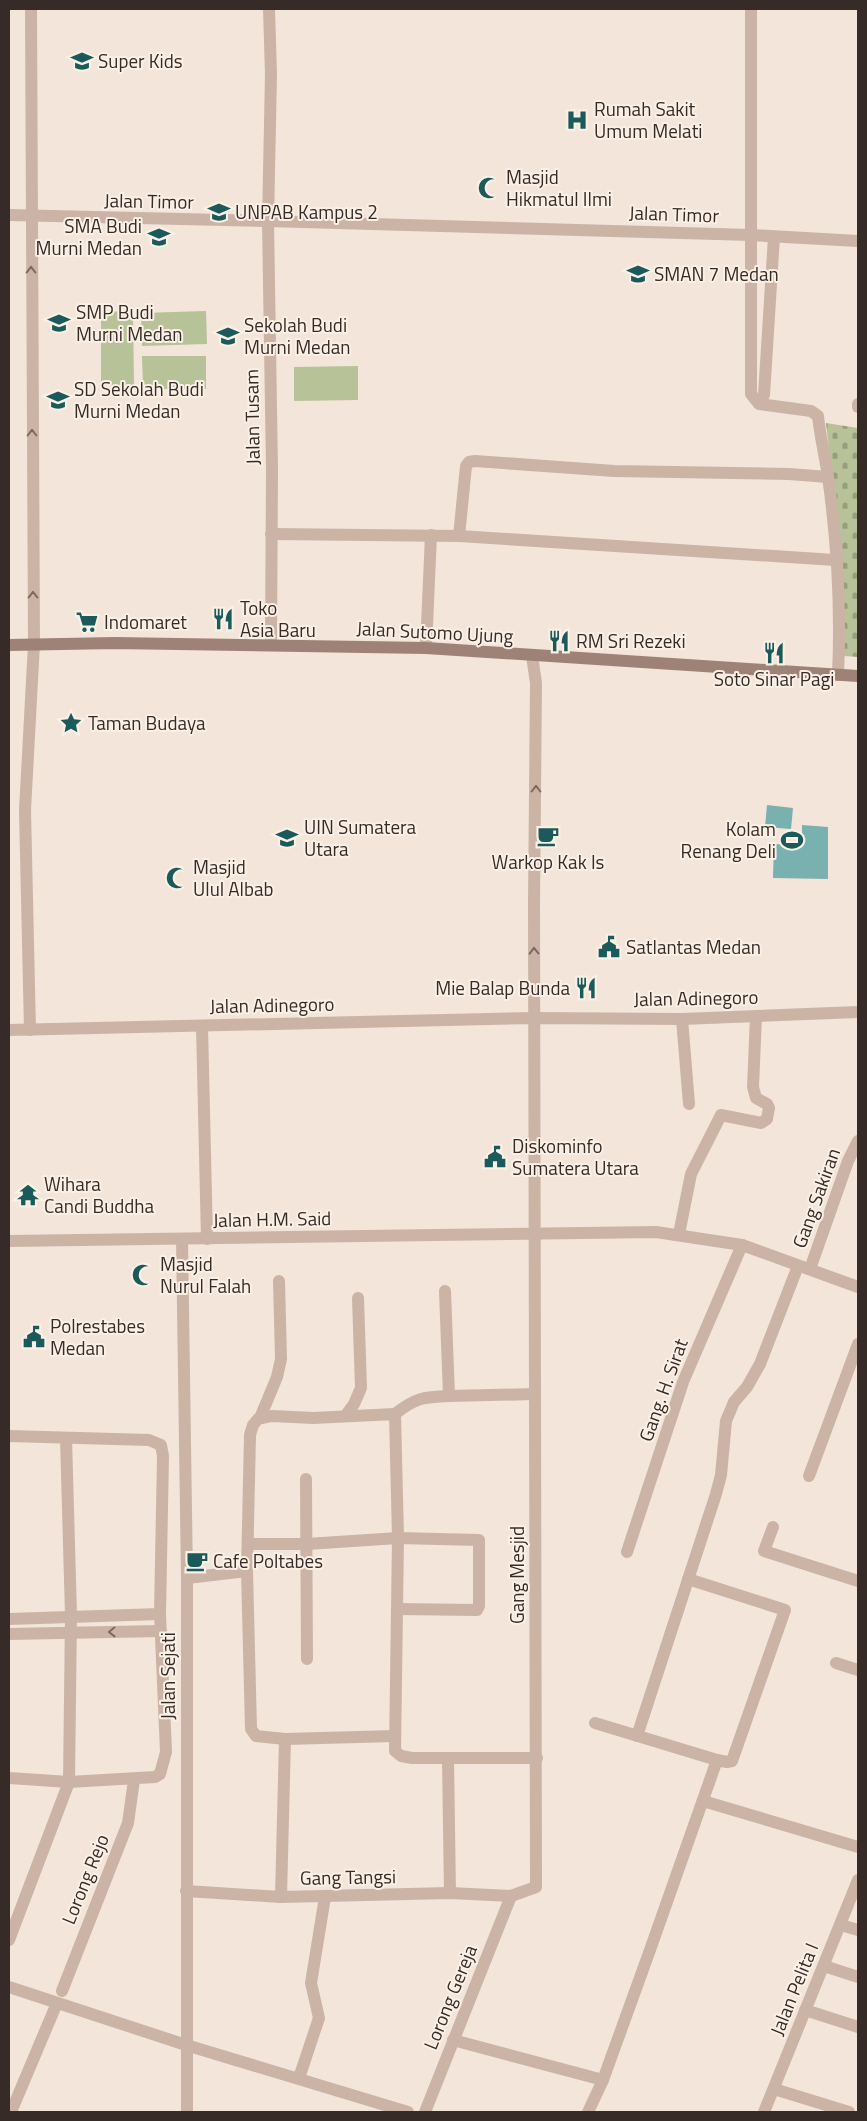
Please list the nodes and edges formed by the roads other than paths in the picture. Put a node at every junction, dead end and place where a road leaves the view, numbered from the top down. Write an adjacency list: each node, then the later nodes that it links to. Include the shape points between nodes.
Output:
1 (31, 9): 5 (street)
2 (269, 9): 6 (street, Jalan Tusam)
3 (751, 9): 7 (street)
4 (9, 215): 5 (street, Jalan Timor)
5 (31, 216): 6 (street, Jalan Timor); 16 (street, one-way to 5)
6 (268, 221): 7 (street, Jalan Timor); 12 (street, Jalan Tusam)
7 (751, 235): 8 (street, Jalan Timor); 11 (street, via 751,394 759,404 818,416)
8 (774, 236): 9 (street, Jalan Timor); 10 (street)
9 (858, 241)
10 (764, 395)
11 (828, 477): 14 (street, via 614,471 475,461 466,466); 15 (street)
12 (271, 534): 13 (street); 17 (street, Jalan Tusam)
13 (431, 535): 14 (street); 19 (street)
14 (459, 536): 15 (street)
15 (835, 560): 21 (street, via 840,642)
16 (34, 644): 17 (main road, Jalan Sutomo Ujung); 18 (main road, Jalan Sutomo Ujung); 29 (street, via 25,810)
17 (271, 644): 19 (main road, Jalan Sutomo Ujung)
18 (9, 645)
19 (426, 648): 20 (main road, Jalan Sutomo Ujung)
20 (532, 656): 21 (main road, Jalan Sutomo Ujung); 25 (street, one-way to 20, via 536,683)
21 (838, 675): 22 (main road, Jalan Sutomo Ujung)
22 (858, 676)
23 (858, 1012): 24 (street, Jalan Adinegoro)
24 (756, 1016): 26 (street, Jalan Adinegoro); 33 (street, via 753,1087 756,1098 769,1108 767,1119 760,1124 721,1114 691,1174)
25 (535, 1018): 26 (street, Jalan Adinegoro); 27 (street, Jalan Adinegoro); 32 (street, Gang Mesjid)
26 (682, 1018): 30 (street)
27 (202, 1026): 29 (street, Jalan Adinegoro); 35 (street)
28 (9, 1030): 29 (street, Jalan Adinegoro)
29 (30, 1030)
30 (689, 1104)
31 (858, 1141): 38 (street, Gang Sakiran)
32 (536, 1234): 33 (street, Jalan H.M. Said); 35 (street, Jalan H.M. Said); 44 (street, Gang Mesjid)
33 (679, 1234): 37 (street, Jalan H.M. Said)
34 (182, 1239): 35 (street, Jalan H.M. Said); 36 (street, Jalan H.M. Said); 59 (street, Jalan Sejati)
35 (207, 1239)
36 (9, 1241)
37 (742, 1244): 38 (street, Jalan H.M. Said); 57 (street, Gang. H. Sirat, via 683,1382)
38 (804, 1267): 40 (street, Jalan H.M. Said); 60 (street, Gang Sakiran, via 760,1364 747,1388 734,1402 726,1421 716,1494)
39 (279, 1281): 48 (street, via 281,1359)
40 (858, 1287)
41 (445, 1290): 45 (street)
42 (358, 1298): 47 (street, via 361,1388)
43 (858, 1344): 51 (street)
44 (534, 1394): 45 (street); 76 (street, Gang Mesjid)
45 (449, 1396): 46 (street, via 422,1397)
46 (394, 1414): 47 (street); 54 (street)
47 (346, 1415): 48 (street)
48 (260, 1418): 55 (street, via 250,1435)
49 (9, 1436): 50 (street)
50 (66, 1438): 63 (street, via 149,1440 161,1445); 64 (street)
51 (809, 1476)
52 (306, 1478): 56 (street)
53 (773, 1527): 61 (street, via 764,1551)
54 (398, 1538): 56 (street); 62 (street); 62 (street, via 477,1538 479,1606 477,1610)
55 (249, 1544): 56 (street); 58 (street)
56 (307, 1544): 69 (street)
57 (627, 1552)
58 (248, 1571): 59 (street); 75 (street, via 251,1729 256,1736)
59 (187, 1578): 85 (street, Jalan Sejati)
60 (688, 1579): 74 (street, Gang Sakiran); 78 (street, via 785,1610 732,1760)
61 (858, 1581)
62 (398, 1609): 73 (street)
63 (160, 1614): 64 (street); 66 (street)
64 (71, 1615): 65 (street); 68 (street)
65 (9, 1618)
66 (161, 1631): 68 (street, one-way to 68); 80 (street, via 166,1752 160,1774)
67 (9, 1634): 68 (street)
68 (71, 1634): 81 (street)
69 (307, 1659)
70 (836, 1663): 71 (street)
71 (858, 1670)
72 (595, 1722): 74 (street)
73 (395, 1736): 75 (street); 77 (street, via 395,1751 402,1756)
74 (638, 1736): 78 (street)
75 (285, 1739): 87 (street)
76 (537, 1758): 77 (street); 88 (street, Gang Mesjid, via 537,1884 534,1890)
77 (448, 1759): 86 (street)
78 (717, 1760): 82 (street)
79 (9, 1778): 81 (street)
80 (134, 1780): 81 (street); 96 (street, Lorong Rejo, via 128,1823)
81 (69, 1782): 92 (street)
82 (703, 1801): 83 (street); 103 (street)
83 (858, 1847)
84 (857, 1887): 90 (street, Jalan Pelita I)
85 (186, 1891): 87 (street, Gang Tangsi); 101 (street, Jalan Sejati)
86 (450, 1893): 88 (street, Gang Tangsi); 89 (street, Gang Tangsi)
87 (281, 1896): 89 (street, Gang Tangsi)
88 (511, 1896): 100 (street, Lorong Gereja)
89 (325, 1897): 102 (street, via 311,1982 319,2018)
90 (841, 1924): 91 (street); 93 (street, Jalan Pelita I)
91 (858, 1930)
92 (9, 1940)
93 (824, 1966): 94 (street); 98 (street, Jalan Pelita I)
94 (858, 1977)
95 (9, 1987): 97 (street)
96 (62, 1991)
97 (57, 2003): 101 (street); 105 (street)
98 (805, 2010): 99 (street); 104 (street, Jalan Pelita I)
99 (858, 2027)
100 (454, 2040): 103 (street); 108 (street, Lorong Gereja)
101 (186, 2045): 102 (street); 106 (street, Jalan Sejati)
102 (299, 2078): 107 (street)
103 (602, 2080): 109 (street)
104 (774, 2089): 110 (street, Jalan Pelita I); 111 (street)
105 (11, 2112)
106 (187, 2112)
107 (408, 2112)
108 (425, 2112)
109 (588, 2112)
110 (764, 2112)
111 (849, 2112)

